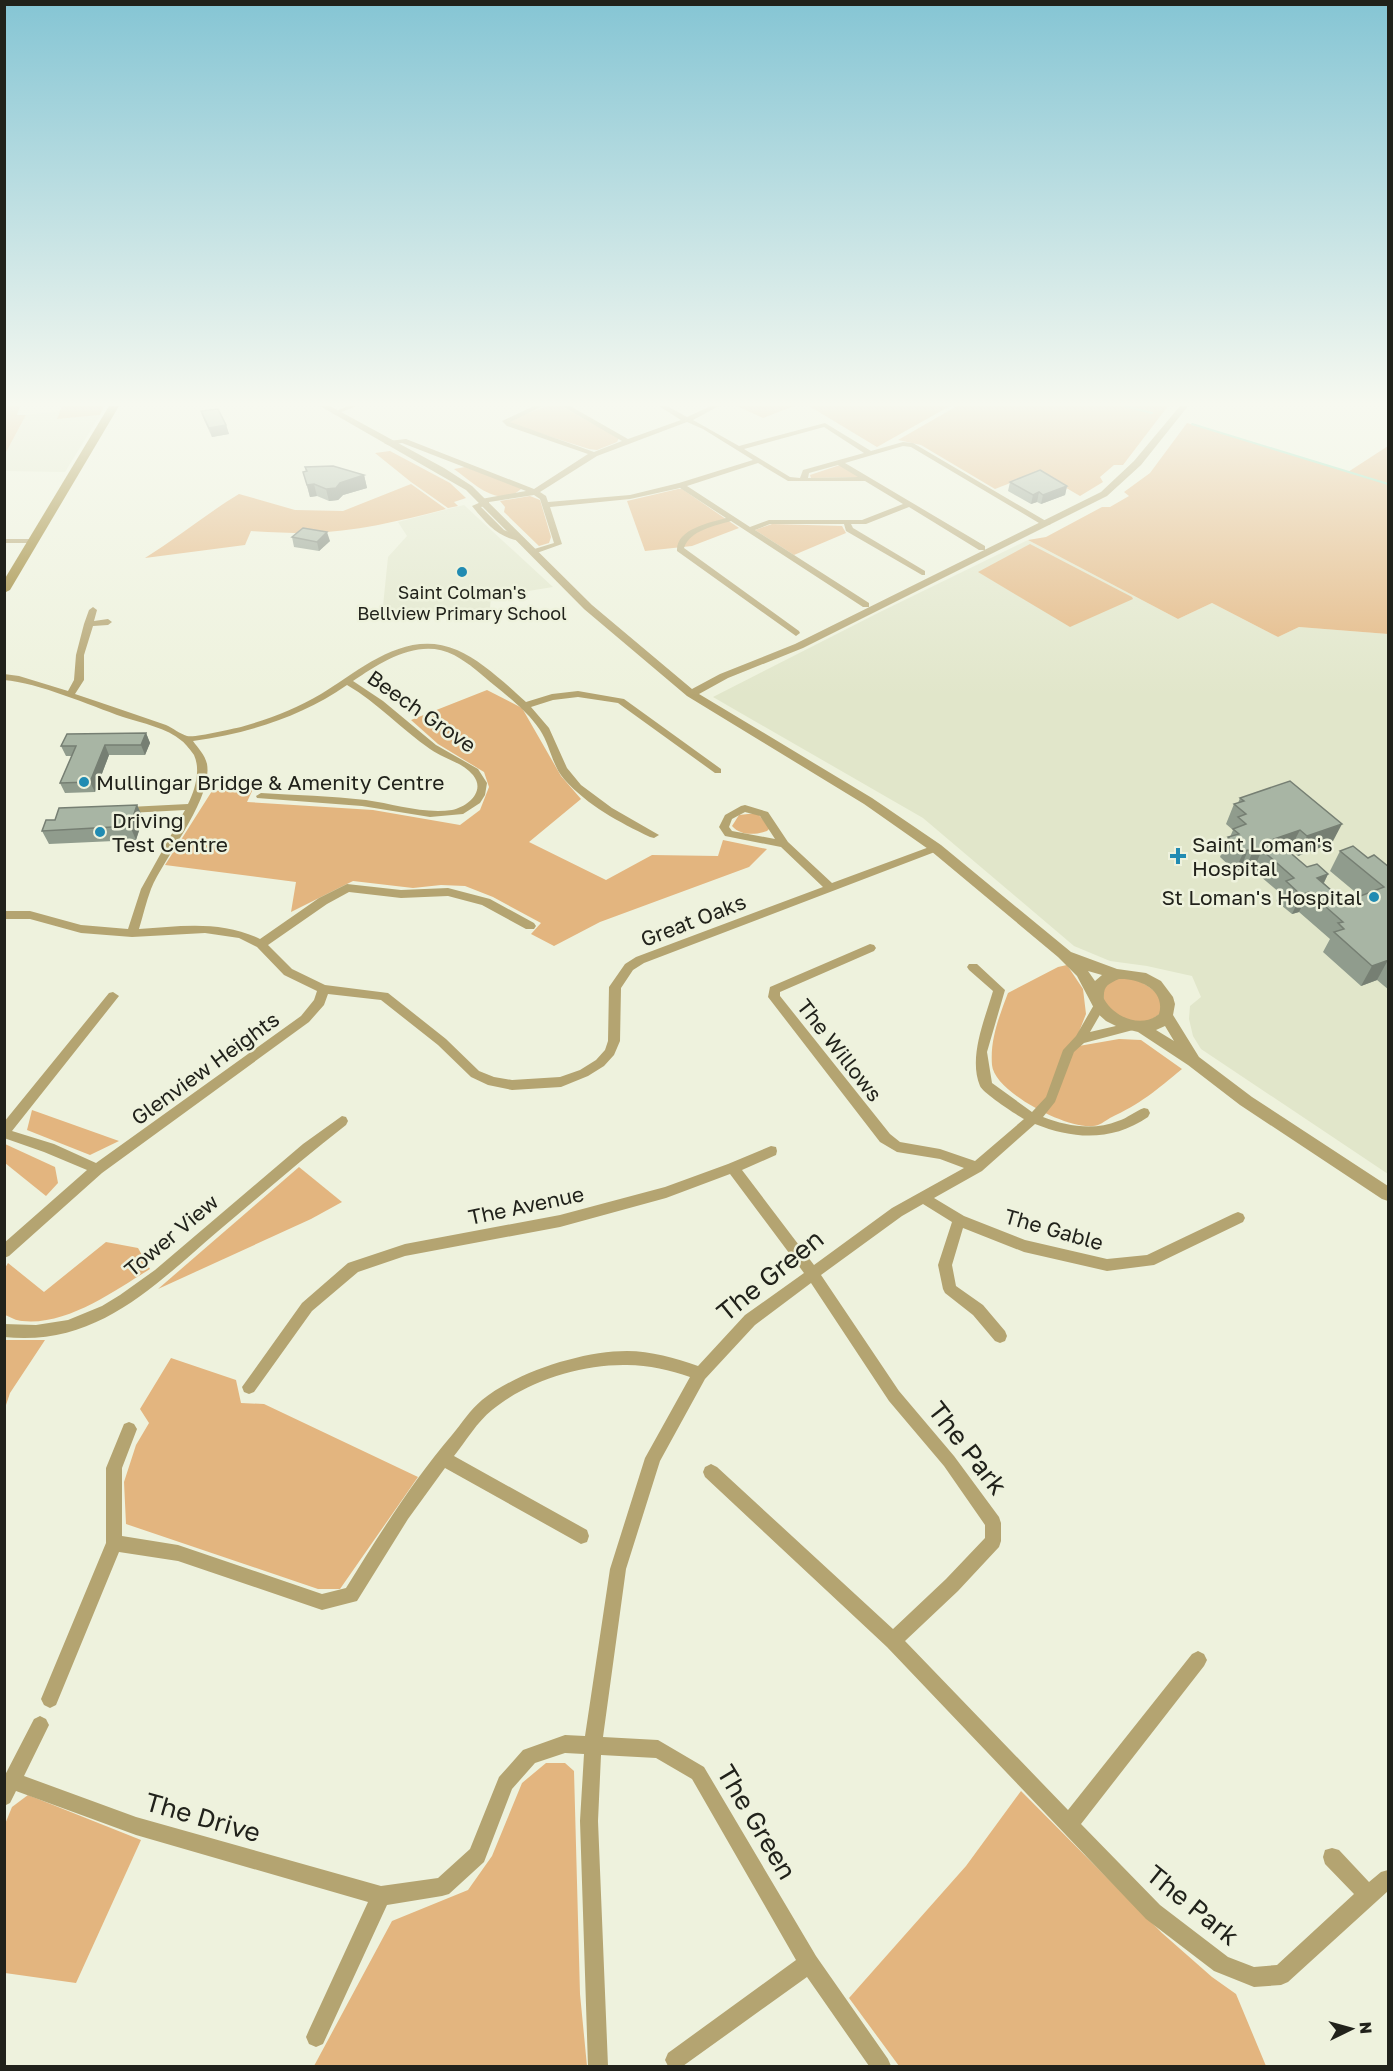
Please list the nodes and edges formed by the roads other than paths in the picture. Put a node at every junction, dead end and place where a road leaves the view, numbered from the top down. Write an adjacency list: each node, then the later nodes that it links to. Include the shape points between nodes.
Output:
1 (485, 502): 17 (street)
2 (57, 503): 15 (main road)
3 (570, 503): 8 (street)
4 (707, 503): 10 (street)
5 (904, 503): 9 (street)
6 (1011, 503): 12 (street)
7 (1088, 503): 12 (street)
8 (545, 505): 17 (street, via 558,544)
9 (908, 505): 11 (street, via 863,522); 16 (street)
10 (731, 519): 13 (street); 24 (street, via 698,529 680,549)
11 (847, 523): 13 (street, via 769,522); 18 (street, via 849,529)
12 (1047, 524): 27 (street, via 799,646 724,676)
13 (749, 530): 20 (street)
14 (4, 541): 15 (street)
15 (34, 541): 19 (main road)
16 (982, 548)
17 (534, 552): 27 (street, via 588,607)
18 (922, 573)
19 (4, 590)
20 (866, 605)
21 (93, 610): 23 (street)
22 (108, 622): 23 (street)
23 (88, 624): 28 (street, via 79,680)
24 (796, 633)
25 (4, 675): 28 (street)
26 (345, 680): 29 (street, Beech Grove, via 394,654 424,647 445,648 467,657); 30 (street, Beech Grove, via 325,696 288,715 222,735); 32 (street, Beech Grove, via 433,747 469,766 480,777 480,796 471,807 453,813)
27 (691, 694): 37 (street, via 868,801)
28 (70, 695): 30 (street)
29 (527, 705): 31 (street, via 578,694 621,701); 35 (street, Beech Grove, via 549,737 566,775 596,805)
30 (186, 739): 33 (street, via 202,765 201,784)
31 (717, 771)
32 (261, 796)
33 (190, 807): 34 (street); 41 (street, via 146,889)
34 (129, 810)
35 (654, 835)
36 (784, 844): 36 (street, via 758,810 745,808 725,820 729,834); 38 (street)
37 (936, 848): 38 (street, Great Oaks); 44 (street)
38 (830, 887): 47 (street, Great Oaks, via 629,967 615,987 614,1041 610,1052 584,1073 561,1082 492,1082 475,1074 384,996)
39 (4, 915): 41 (street, via 30,915 81,929)
40 (530, 926): 42 (street, via 486,902 448,892 401,894 347,888)
41 (132, 933): 42 (street, via 205,929 241,934)
42 (261, 944): 47 (street, via 288,972)
43 (870, 948): 59 (street, The Willows, via 774,990 774,997 885,1138 897,1147)
44 (1063, 953): 46 (street); 49 (street, via 1082,972)
45 (973, 967): 55 (street, via 999,990 981,1052 986,1085)
46 (1117, 974): 49 (street, via 1099,983); 50 (street, via 1141,976 1156,984 1169,1002)
47 (323, 989): 61 (street, Glenview Heights, via 320,1002 306,1019)
48 (113, 996): 57 (street)
49 (1097, 1000): 51 (street, via 1113,1019); 52 (street, The Green)
50 (1166, 1015): 51 (street, via 1157,1023); 53 (street)
51 (1137, 1026): 52 (street); 53 (street)
52 (1080, 1039): 55 (street, The Green, via 1069,1050 1051,1099)
53 (1193, 1061): 62 (street, via 1246,1101)
54 (1144, 1113): 55 (street, via 1133,1122 1105,1132 1061,1128)
55 (1034, 1119): 59 (street, The Green)
56 (342, 1121): 68 (street, Tower View, via 134,1293 105,1311 70,1326 34,1334)
57 (4, 1132): 61 (street)
58 (771, 1151): 60 (street, The Avenue)
59 (977, 1167): 63 (street, The Green)
60 (733, 1168): 67 (street); 71 (street, The Avenue, via 666,1192 560,1221 405,1250 353,1268 307,1307)
61 (97, 1169): 66 (street, Glenview Heights)
62 (1389, 1194)
63 (924, 1198): 65 (street, The Gable); 67 (street, The Green, via 897,1212)
64 (1238, 1218): 65 (street, The Gable, via 1149,1261 1107,1265 1024,1246)
65 (958, 1220): 69 (street, via 945,1265 950,1289 978,1310)
66 (4, 1252)
67 (812, 1273): 70 (street, The Green, via 750,1320); 77 (street, The Park, via 894,1396 949,1461 993,1523 993,1541)
68 (4, 1330)
69 (1000, 1336)
70 (700, 1374): 73 (street, via 671,1363 624,1358 548,1374 514,1388 486,1406); 81 (street, The Green, via 653,1458 618,1569)
71 (249, 1387)
72 (129, 1429): 76 (street, via 114,1468)
73 (442, 1458): 75 (street); 76 (street, via 351,1595 341,1598 322,1602 178,1553)
74 (711, 1472): 77 (street, The Park)
75 (581, 1536)
76 (114, 1543): 79 (street)
77 (893, 1641): 83 (street, The Park)
78 (1198, 1660): 83 (street)
79 (50, 1699)
80 (40, 1725): 82 (street, The Drive)
81 (593, 1744): 87 (street, The Drive, via 565,1744 529,1756 505,1784 477,1855 442,1887); 88 (street, The Green, via 658,1749 698,1773); 91 (street, The Green, via 590,1821)
82 (9, 1789): 87 (street, The Drive)
83 (1069, 1824): 86 (street, The Park, via 1153,1912 1221,1964 1254,1977 1281,1975)
84 (1332, 1857): 86 (street)
85 (1389, 1879): 86 (street, The Park)
86 (1368, 1895)
87 (381, 1896): 89 (street)
88 (809, 1963): 90 (street); 92 (street, The Green)
89 (316, 2037)
90 (675, 2060)
91 (598, 2067)
92 (881, 2067)

